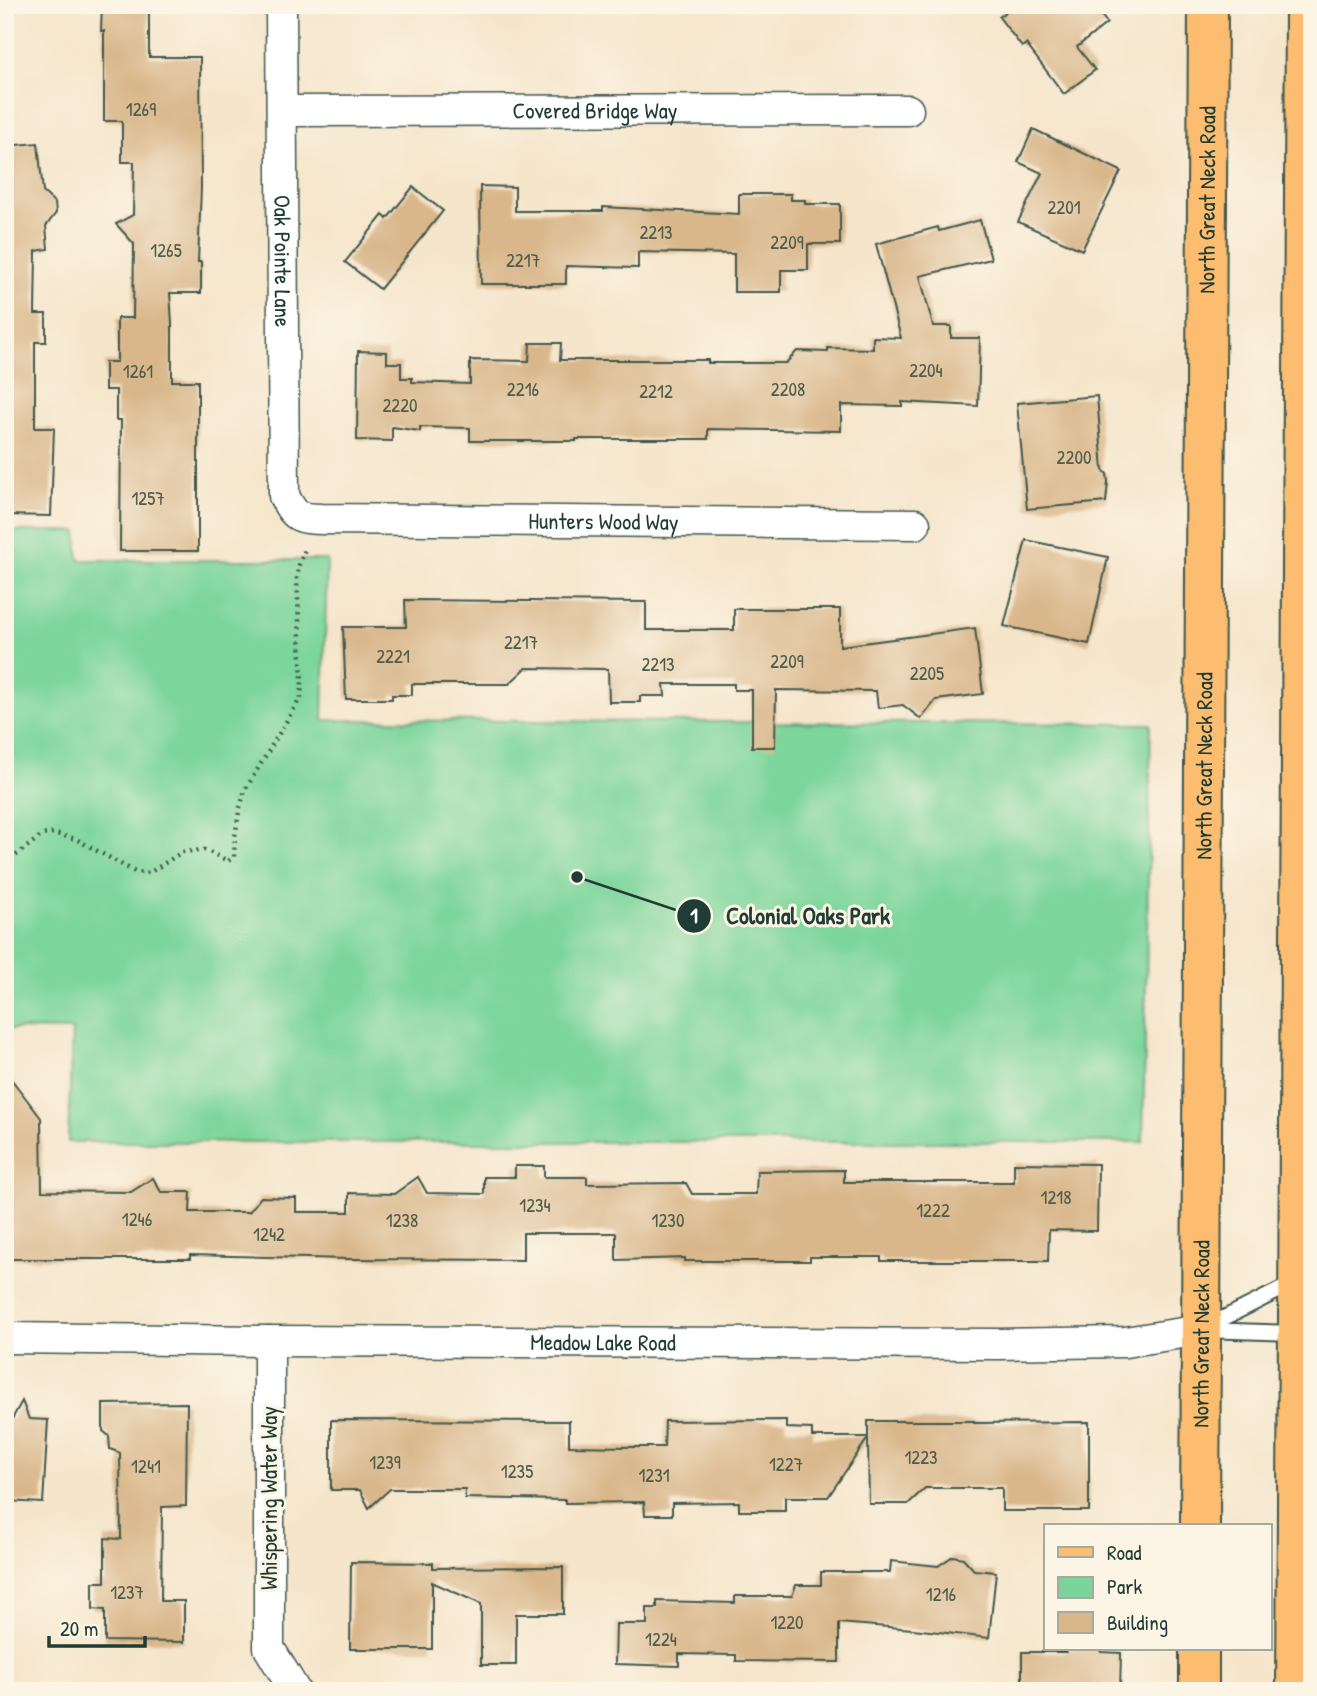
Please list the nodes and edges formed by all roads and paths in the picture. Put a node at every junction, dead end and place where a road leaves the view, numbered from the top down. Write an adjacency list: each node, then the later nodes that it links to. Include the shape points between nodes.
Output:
1 (281, 5): 5 (street, Oak Pointe Lane)
2 (1208, 5): 10 (main road, North Great Neck Road)
3 (1304, 5): 9 (main road)
4 (908, 110): 5 (street, Covered Bridge Way)
5 (283, 111): 6 (street, Oak Pointe Lane, via 284,496)
6 (307, 516): 7 (street, Hunters Wood Way); 8 (path, via 297,578 301,698 245,790 234,857 228,861 205,850 182,852 149,873 135,872 76,839 53,833 42,835)
7 (915, 524)
8 (5, 864)
9 (1305, 1279): 10 (lane); 11 (main road)
10 (1201, 1329): 11 (lane); 13 (street, Meadow Lake Road, via 1125,1342 999,1344); 14 (main road, North Great Neck Road)
11 (1305, 1331): 18 (main road)
12 (5, 1338): 13 (street, Meadow Lake Road)
13 (269, 1341): 16 (street, Whispering Water Way, via 269,1648)
14 (1200, 1524)
15 (1199, 1650): 17 (main road)
16 (295, 1691)
17 (1199, 1691)
18 (1296, 1691)

